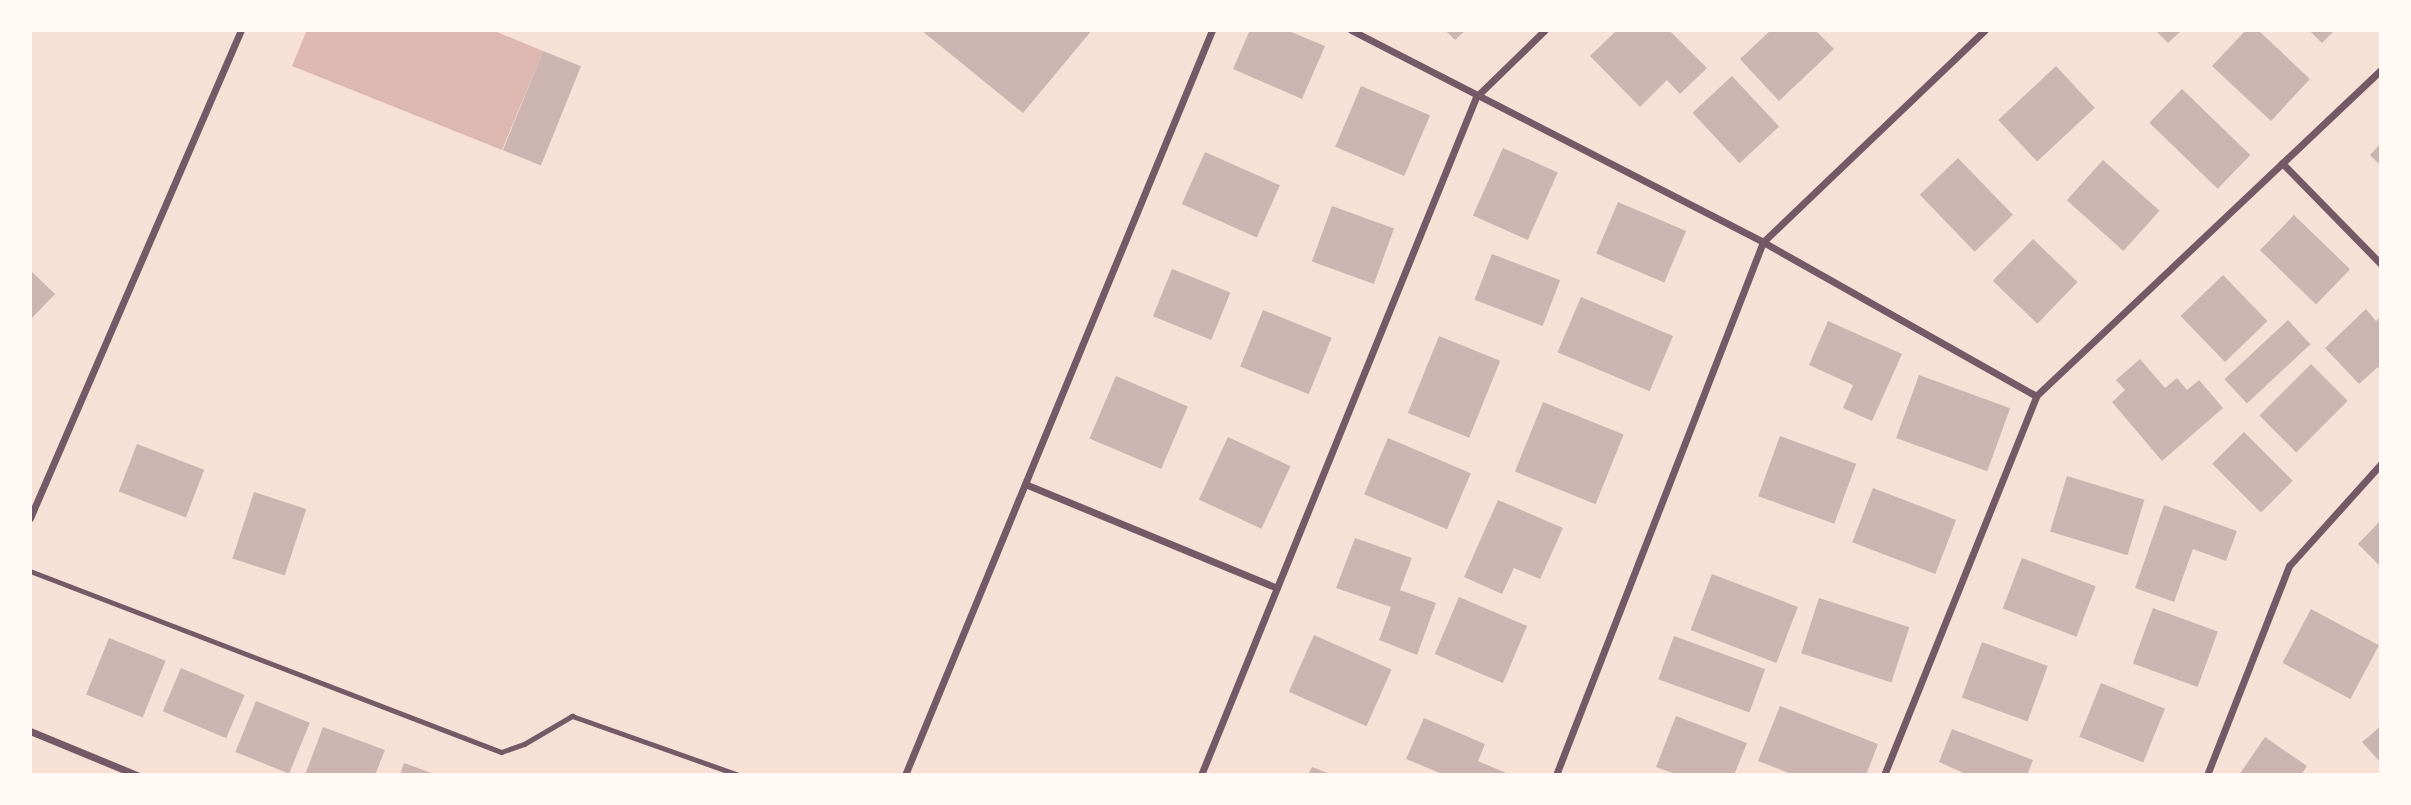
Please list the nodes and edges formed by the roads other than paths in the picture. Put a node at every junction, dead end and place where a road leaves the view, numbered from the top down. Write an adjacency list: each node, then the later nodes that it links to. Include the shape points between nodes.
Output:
1 (241, 30): 14 (street)
2 (1212, 30): 13 (street)
3 (1351, 30): 7 (street)
4 (1545, 30): 7 (street)
5 (1985, 30): 9 (street)
6 (2381, 70): 8 (street)
7 (1476, 97): 9 (street); 16 (street)
8 (2282, 163): 10 (street); 11 (street)
9 (1763, 242): 11 (street); 22 (street)
10 (2381, 264)
11 (2036, 396): 23 (street)
12 (2381, 464): 24 (street, via 2289,566)
13 (1025, 484): 16 (street); 20 (street)
14 (30, 518)
15 (30, 571): 19 (lane, via 501,752 572,716)
16 (1275, 587): 21 (street)
17 (30, 731): 18 (street)
18 (137, 775)
19 (739, 775)
20 (905, 775)
21 (1200, 775)
22 (1556, 775)
23 (1884, 775)
24 (2207, 775)

